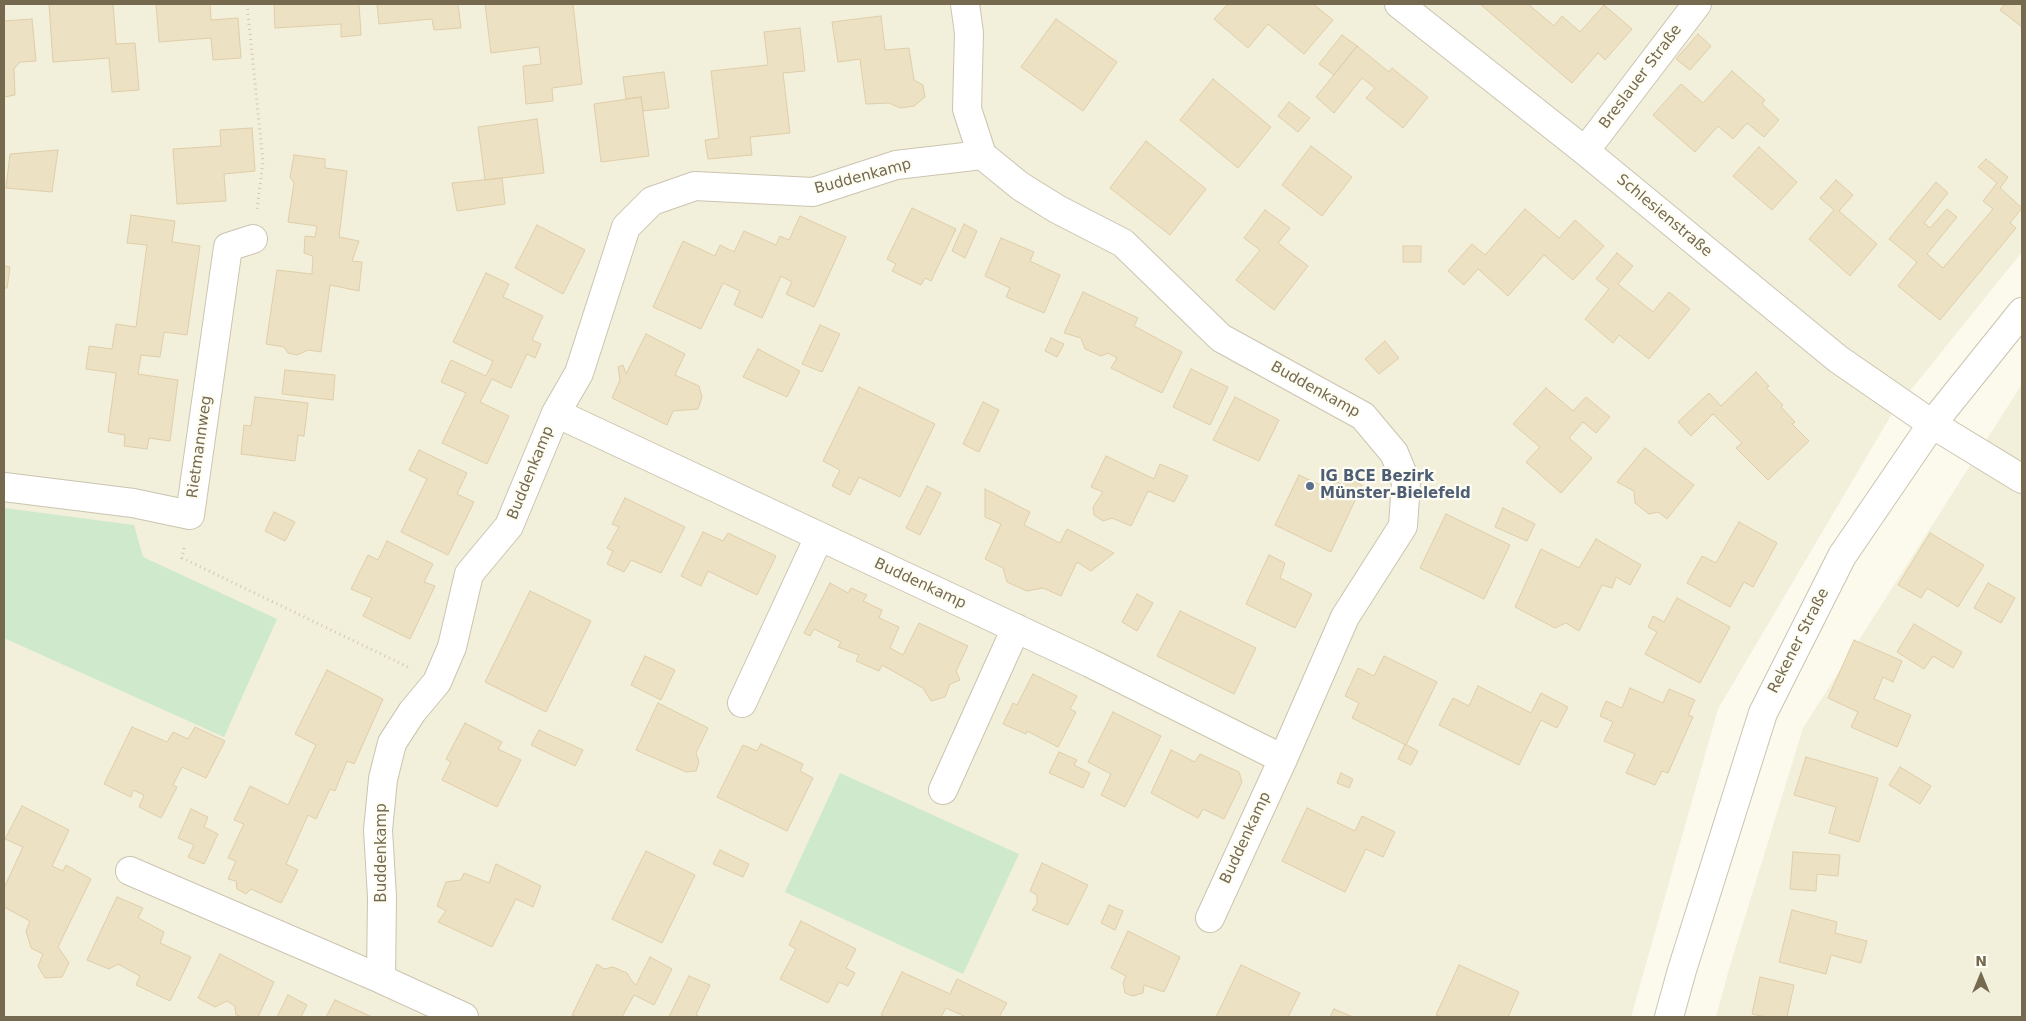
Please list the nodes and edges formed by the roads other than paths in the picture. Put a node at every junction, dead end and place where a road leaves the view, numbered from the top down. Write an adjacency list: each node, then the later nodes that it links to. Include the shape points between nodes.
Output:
1 (965, 4): 5 (street, via 969,33 967,109)
2 (1399, 4): 4 (street, Schlesienstraße)
3 (1697, 4): 4 (street, Breslauer Straße)
4 (1585, 151): 9 (street, Schlesienstraße, via 1838,359)
5 (982, 155): 8 (street, Buddenkamp, via 896,165 813,192 695,186 652,201 626,227 579,373); 15 (street, Buddenkamp, via 1020,186 1123,243 1221,338 1363,416 1394,453 1406,482 1403,526 1345,617)
6 (253, 239): 11 (street, Rietmannweg, via 228,247 190,515 133,503)
7 (2022, 312): 9 (street, Rekener Straße)
8 (556, 413): 12 (street, Buddenkamp); 19 (street, Buddenkamp, via 510,526 470,574 452,647 437,682 392,743 383,779 378,830 382,897)
9 (1932, 424): 10 (street, Schlesienstraße); 21 (street, Rekener Straße, via 1842,556 1763,713)
10 (2022, 479)
11 (4, 486)
12 (819, 537): 13 (street, Buddenkamp); 14 (street)
13 (1016, 628): 15 (street, Buddenkamp); 16 (street)
14 (742, 703)
15 (1283, 759): 18 (street, Buddenkamp)
16 (943, 790)
17 (130, 871): 19 (street)
18 (1210, 918)
19 (381, 979): 20 (street)
20 (464, 1017)
21 (1669, 1017)

